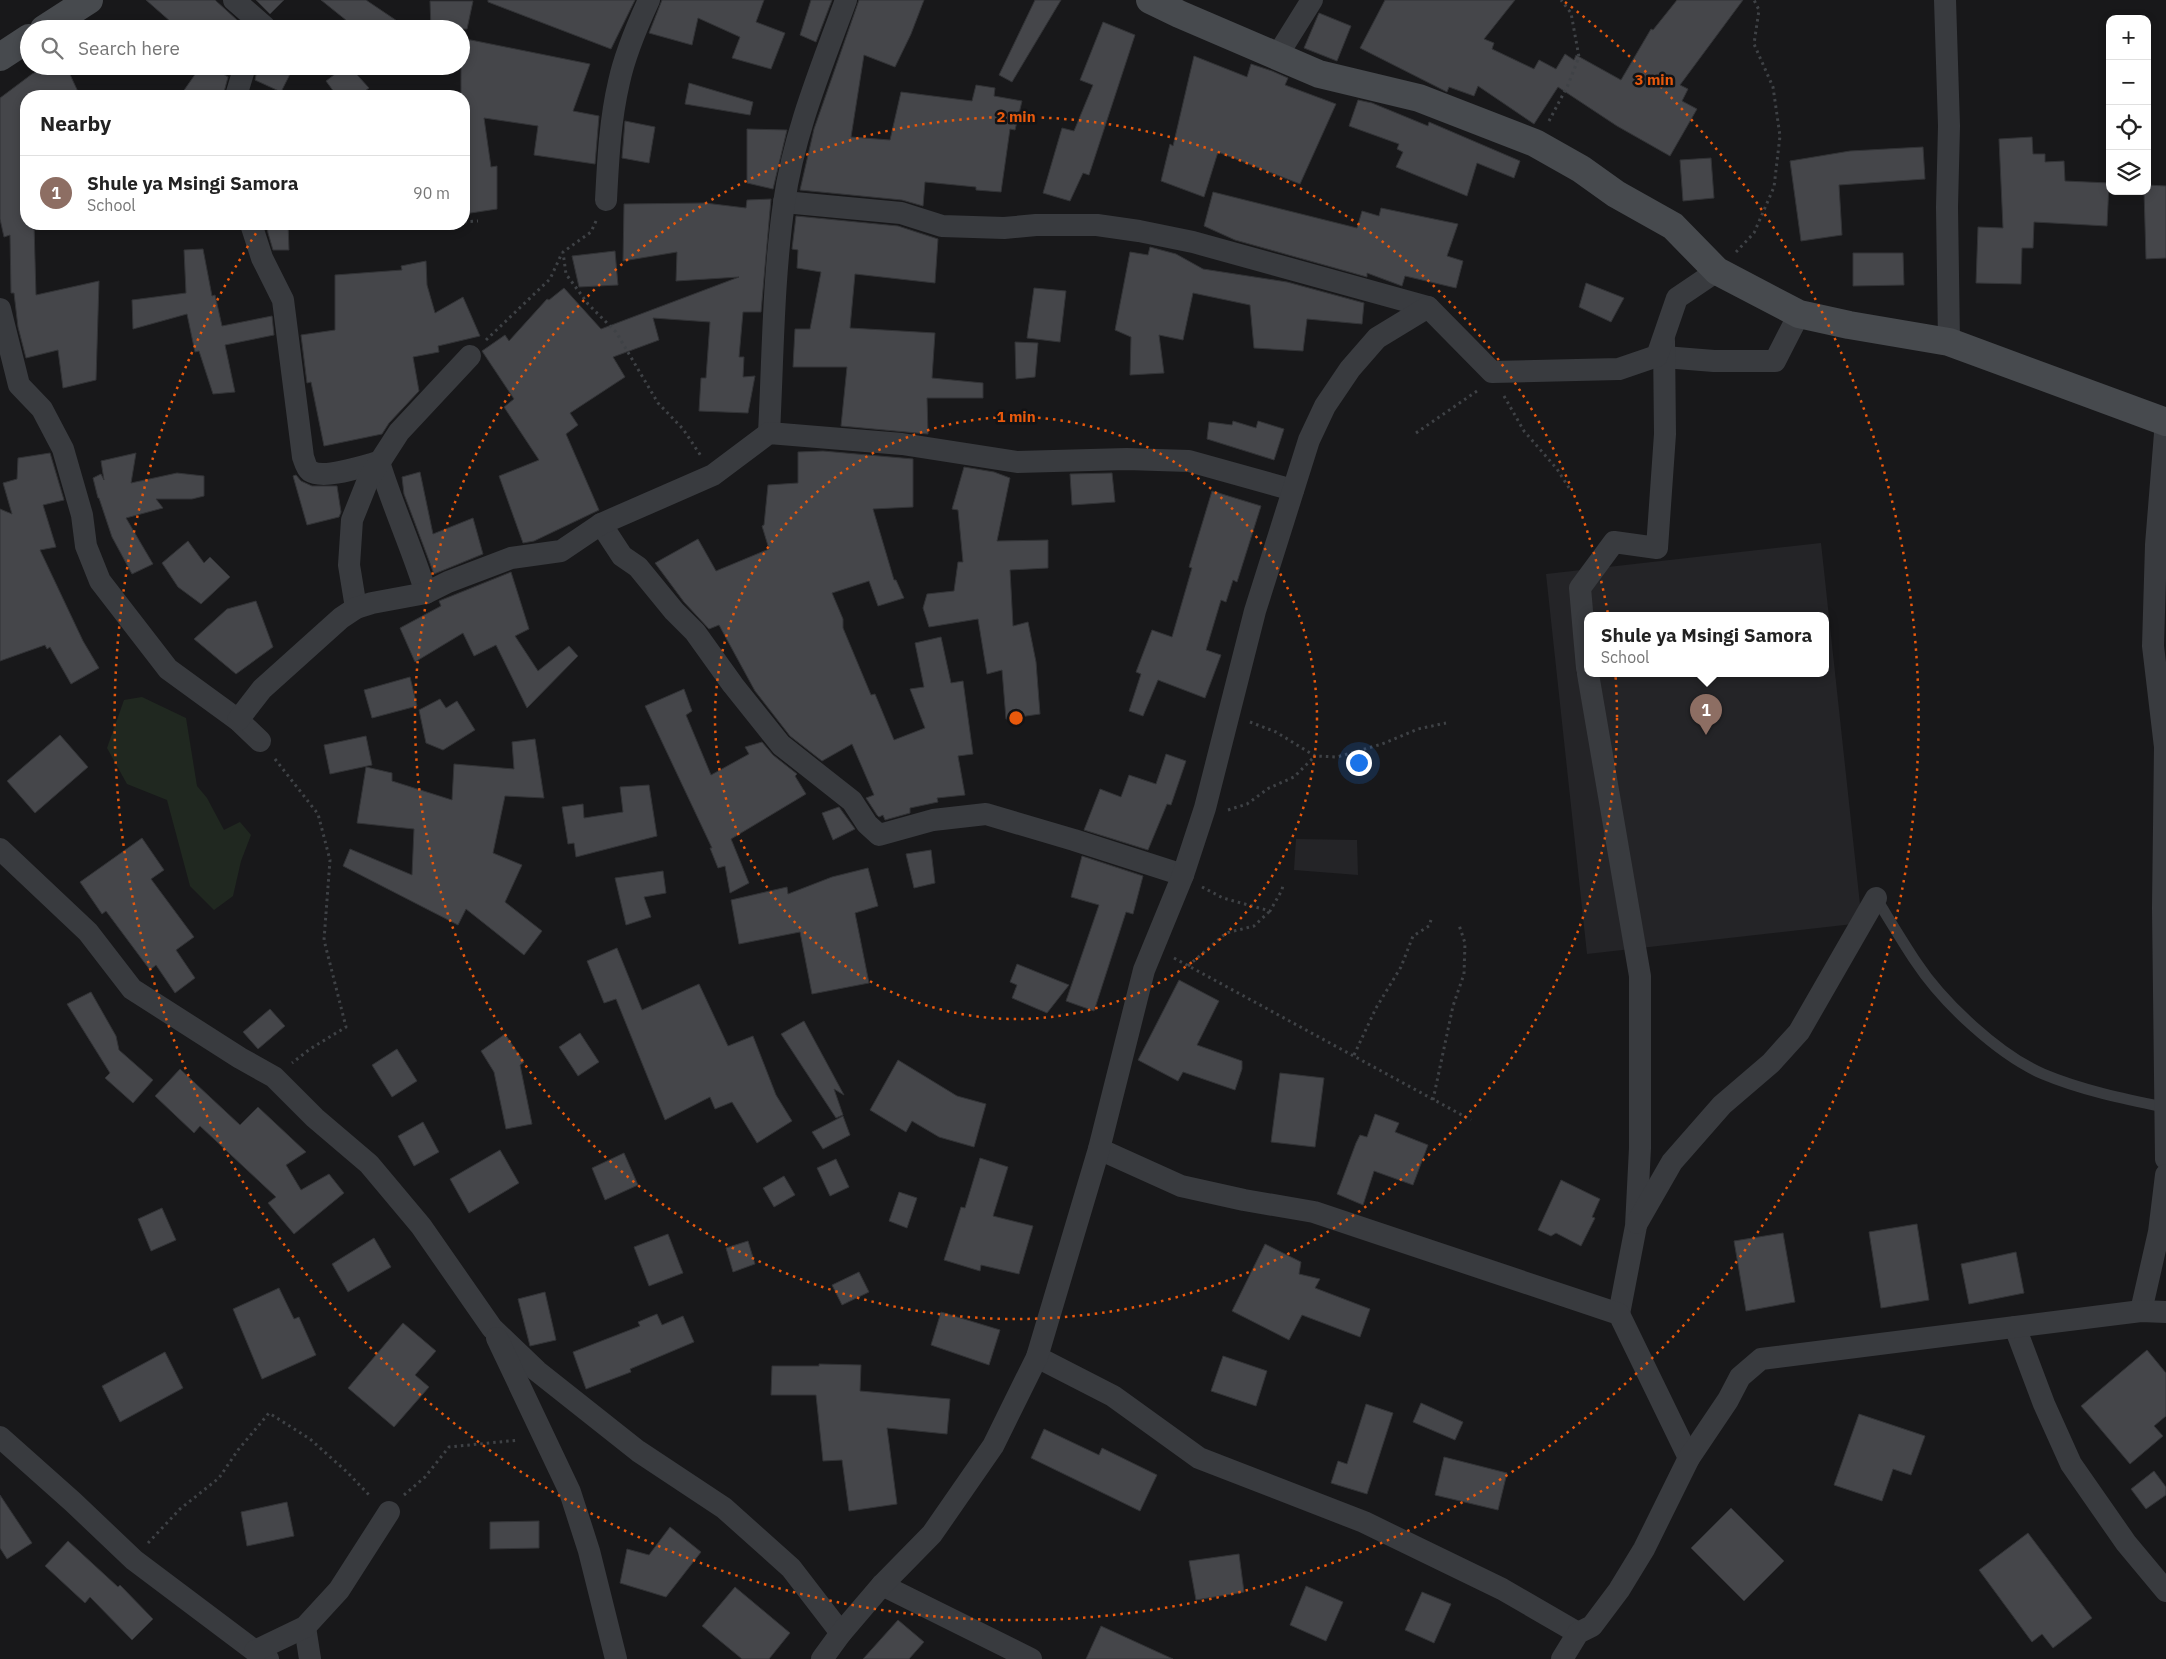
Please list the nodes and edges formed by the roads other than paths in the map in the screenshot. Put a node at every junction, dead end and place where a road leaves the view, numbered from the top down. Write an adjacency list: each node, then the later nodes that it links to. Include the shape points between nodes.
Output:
1 (89, 0): 8 (street)
2 (234, 0): 9 (street)
3 (649, 0): 15 (street, via 634,32 619,82 608,156)
4 (846, 0): 16 (street, via 805,111)
5 (1150, 0): 11 (street)
6 (1312, 0): 11 (street)
7 (1945, 0): 22 (street, via 1949,126)
8 (58, 20)
9 (257, 20)
10 (20, 44): 12 (street)
11 (1277, 56): 18 (street, via 1319,74 1419,98 1538,145 1673,226)
12 (0, 57)
13 (242, 75): 14 (street)
14 (238, 90)
15 (606, 200)
16 (784, 202): 19 (street, via 901,214 942,226 1097,225 1139,231 1193,242); 26 (street, via 773,298)
17 (253, 230): 27 (street, via 262,258 283,300 294,397 307,467 311,472 323,475)
18 (1717, 271): 21 (street); 23 (street, via 1677,298)
19 (1428, 307): 23 (street, via 1492,372 1619,369 1657,356); 28 (street, via 1377,338 1350,369 1321,414)
20 (0, 309): 34 (street, via 19,385 42,409 63,449 82,515 86,546 100,581 168,668)
21 (1799, 314): 22 (street); 23 (street, via 1775,361 1714,361)
22 (1949, 342): 25 (street)
23 (1664, 347): 32 (street, via 1665,434 1657,548 1614,542 1580,588)
24 (470, 356): 27 (street, via 399,432)
25 (2166, 422): 39 (street, via 2156,544 2153,646 2165,747)
26 (769, 433): 28 (street, via 902,444 1017,462 1189,461); 29 (street, via 713,475)
27 (379, 462): 30 (street); 31 (street, via 352,520 349,565)
28 (1293, 490): 37 (street, via 1255,611 1205,808)
29 (601, 524): 30 (street, via 561,551 511,558); 37 (street, via 622,556 638,567 695,632 782,745 852,801 878,836 933,820 986,814)
30 (426, 593): 31 (street)
31 (356, 608): 34 (street, via 262,689)
32 (1584, 634)
33 (1589, 677): 43 (street, via 1640,976 1640,1148)
34 (238, 720): 35 (street)
35 (260, 741)
36 (0, 850): 48 (street, via 88,932 132,989 274,1077 315,1118 369,1164 421,1226)
37 (1192, 881): 40 (street, via 1144,970)
38 (1876, 898): 39 (lane, via 1917,964 1964,1019 2008,1055 2043,1074 2116,1098); 43 (street, via 1799,1032 1771,1063 1722,1105 1679,1155)
39 (2164, 1108): 41 (street)
40 (1099, 1149): 46 (street, via 1181,1186 1314,1212); 49 (street)
41 (2166, 1159)
42 (2166, 1175): 44 (street, via 2159,1232)
43 (1636, 1226): 46 (street)
44 (2141, 1311): 45 (street); 47 (street)
45 (2166, 1312)
46 (1619, 1314): 51 (street)
47 (2015, 1327): 51 (street, via 1761,1359 1740,1377); 54 (street, via 2071,1464)
48 (492, 1328): 56 (street, via 538,1371 623,1439 724,1508 791,1568); 60 (street, via 570,1492 589,1551)
49 (1037, 1357): 53 (street, via 993,1446 932,1534); 57 (street, via 1112,1396 1199,1458 1364,1522 1502,1589)
50 (0, 1437): 58 (street, via 134,1560)
51 (1689, 1458): 57 (street, via 1644,1549 1619,1590 1592,1626)
52 (389, 1512): 55 (street, via 339,1590)
53 (882, 1585): 56 (street); 62 (street)
54 (2166, 1591)
55 (305, 1627): 58 (street); 59 (street)
56 (841, 1633): 61 (street)
57 (1578, 1633): 63 (street)
58 (262, 1655)
59 (310, 1659)
60 (616, 1659)
61 (822, 1659)
62 (1030, 1659)
63 (1562, 1659)

